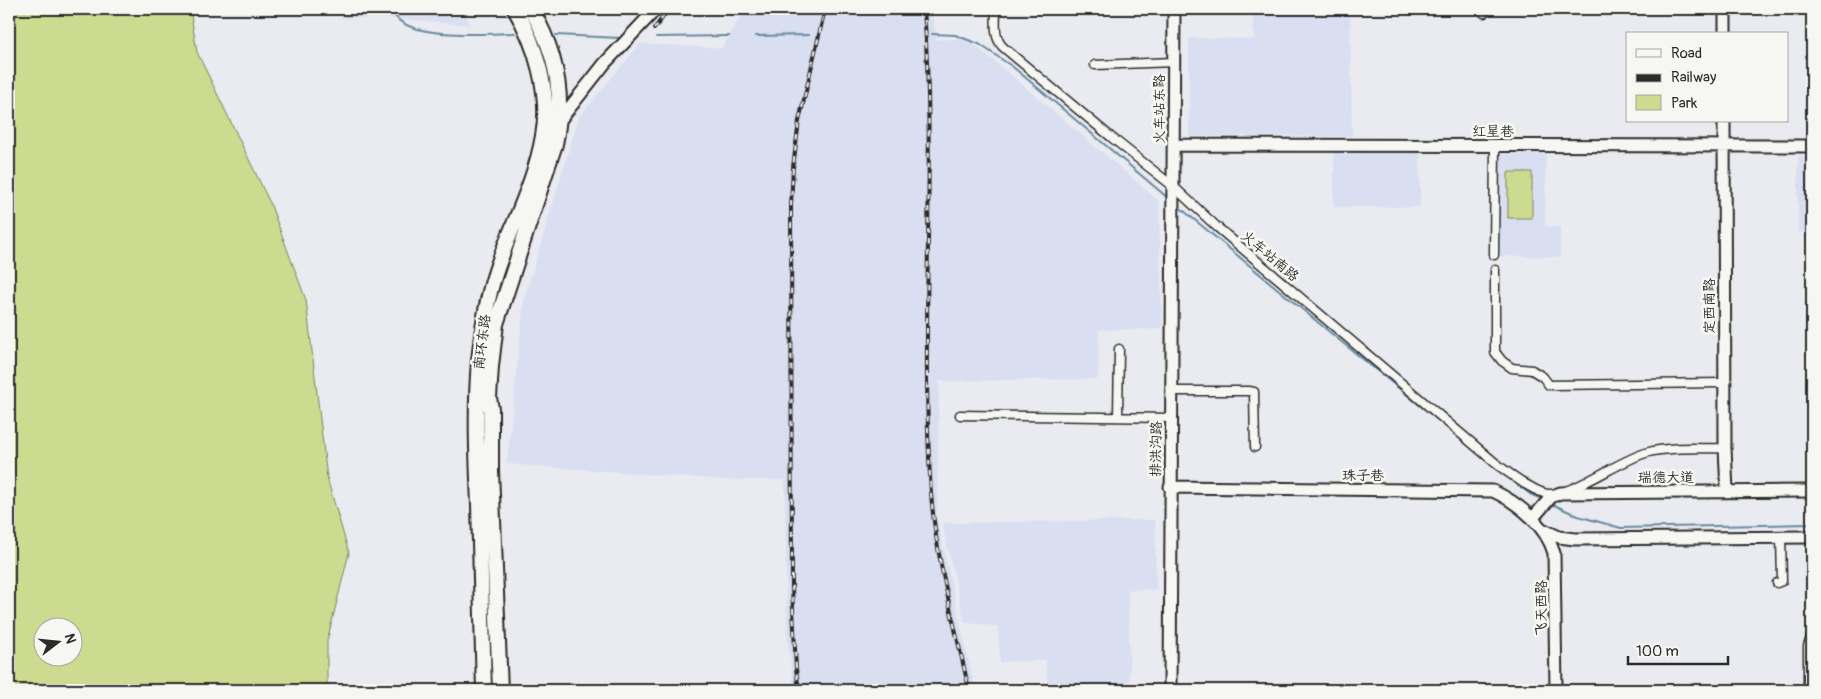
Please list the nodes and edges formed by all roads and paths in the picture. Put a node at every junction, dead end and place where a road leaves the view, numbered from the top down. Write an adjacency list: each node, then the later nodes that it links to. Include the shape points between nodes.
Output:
1 (515, 9): 12 (highway, 南环东路, via 538,64 545,114)
2 (531, 9): 11 (highway, 南环东路, via 552,54)
3 (656, 9): 11 (street, via 606,63)
4 (996, 9): 17 (street, 火车站南路, via 996,36 1002,47)
5 (1174, 9): 8 (street, 火车站东路)
6 (1725, 9): 7 (street)
7 (1725, 32)
8 (1174, 62): 9 (street); 13 (street, 火车站东路)
9 (1095, 65)
10 (1724, 122): 15 (street, 定西南路)
11 (559, 123): 12 (street); 40 (highway, 南环东路, via 496,324 491,366 489,398)
12 (544, 134): 39 (highway, 南环东路, via 539,157 495,272 484,318 479,361 478,473)
13 (1174, 145): 14 (street, 红星巷); 17 (street, 火车站东路)
14 (1495, 146): 15 (street, 红星巷); 19 (street)
15 (1724, 146): 16 (street, 红星巷); 22 (street, 定西南路)
16 (1812, 146)
17 (1174, 190): 18 (street, 火车站东路); 32 (street, 火车站南路, via 1499,466)
18 (1173, 209): 23 (street, 排洪沟路)
19 (1494, 255)
20 (1495, 270): 22 (street, via 1495,352 1512,368 1532,370 1549,385)
21 (1119, 350): 25 (street)
22 (1725, 383): 28 (street, 定西南路)
23 (1172, 391): 26 (street, 排洪沟路); 27 (street, via 1254,392)
24 (960, 415): 25 (street)
25 (1118, 418): 26 (street)
26 (1171, 418): 29 (street, 排洪沟路)
27 (1255, 447)
28 (1725, 448): 30 (street, 定西南路); 32 (street, via 1650,452 1626,460)
29 (1170, 488): 33 (street, 珠子巷, via 1493,491); 41 (street, 排洪沟路)
30 (1727, 491): 31 (street, 瑞德大道); 32 (street, 瑞德大道)
31 (1812, 491)
32 (1551, 498): 33 (street)
33 (1532, 519): 34 (street, 珠子巷)
34 (1542, 529): 35 (street, via 1576,539); 42 (street, 飞天西路, via 1554,553)
35 (1781, 537): 36 (street); 37 (street, via 1782,580)
36 (1812, 537)
37 (1777, 583)
38 (1812, 635): 43 (street, via 1808,646)
39 (484, 690)
40 (500, 690)
41 (1170, 690)
42 (1556, 690)
43 (1808, 690)

